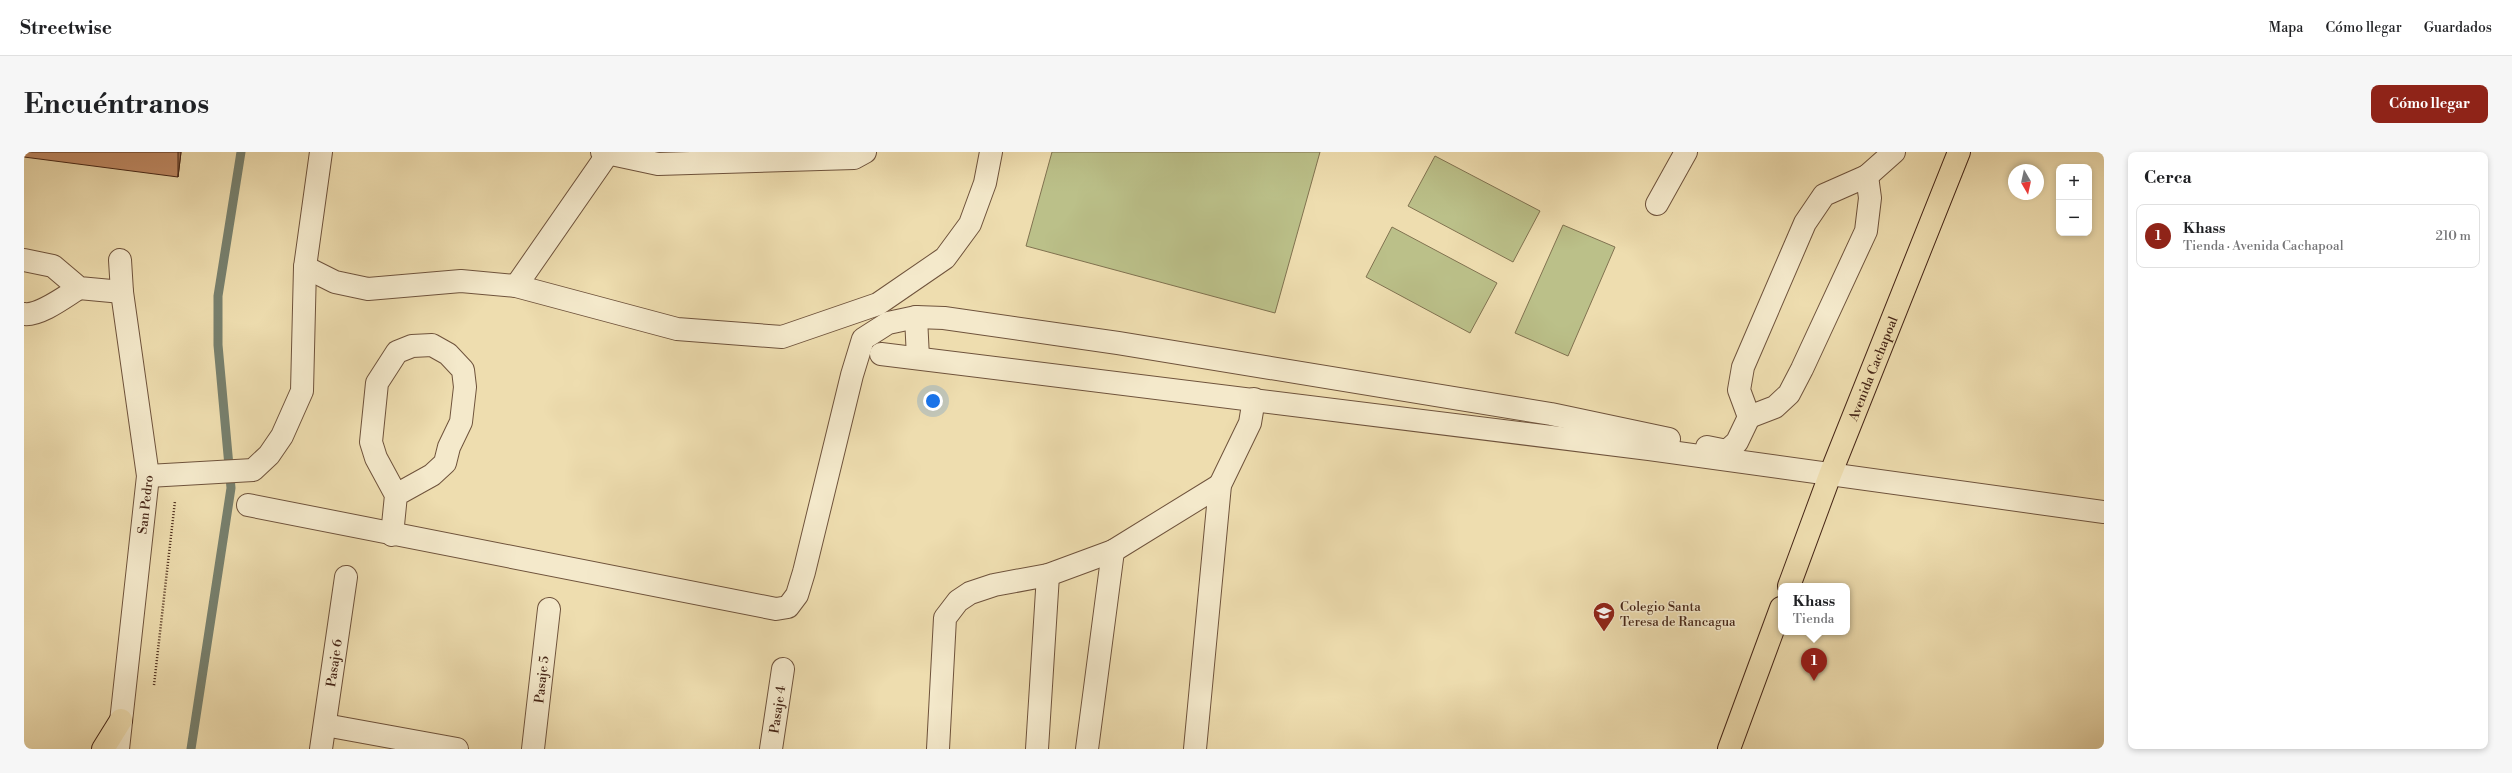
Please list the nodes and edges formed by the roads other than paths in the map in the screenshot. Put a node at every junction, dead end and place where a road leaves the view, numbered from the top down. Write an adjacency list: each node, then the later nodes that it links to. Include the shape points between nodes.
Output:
1 (321, 152): 12 (street)
2 (865, 152): 7 (street, via 854,158 658,164)
3 (991, 152): 13 (street, via 985,183 970,224 945,258 878,304 782,337 677,329)
4 (1686, 152): 9 (street)
5 (1894, 152): 8 (street)
6 (1959, 152): 22 (main road, Avenida Cachapoal)
7 (605, 153): 13 (street)
8 (1867, 176): 21 (street, via 1870,198 1866,231 1802,369 1789,394 1775,407); 21 (street, via 1824,195 1805,222 1742,367 1739,390)
9 (1657, 204)
10 (24, 260): 14 (street, via 53,266)
11 (120, 260): 15 (street, San Pedro)
12 (305, 267): 13 (street, via 335,282 368,289 461,281); 23 (street, via 302,391 282,436 269,455 253,470)
13 (516, 286)
14 (80, 288): 15 (street); 16 (street, via 55,304 29,315)
15 (122, 292): 23 (street, San Pedro)
16 (24, 314)
17 (916, 317): 19 (street); 21 (street, via 944,318 1110,342 1551,414 1727,451 1737,442); 28 (street, via 888,323 863,340 852,374 804,572 797,595 788,607 776,609)
18 (881, 354): 19 (street)
19 (918, 358): 20 (street)
20 (1254, 399): 22 (street, via 1657,450); 24 (street, via 1250,423)
21 (1749, 417)
22 (1830, 475): 27 (street); 32 (main road, Avenida Cachapoal)
23 (148, 476): 37 (street, San Pedro, via 121,720)
24 (1220, 485): 29 (street); 45 (street)
25 (396, 495): 25 (street, via 432,475 445,463 449,447 461,422 465,387 463,370 448,354 432,345 412,346 397,352 377,383 371,442 376,458); 28 (street)
26 (248, 505): 28 (street)
27 (2104, 512)
28 (392, 535)
29 (1113, 551): 30 (street); 44 (street)
30 (1048, 575): 42 (street, via 994,585 970,593 958,601 945,618); 43 (street)
31 (346, 577): 36 (street, Pasaje 6)
32 (1790, 583)
33 (549, 609): 40 (street, Pasaje 5)
34 (1778, 616): 46 (main road)
35 (783, 669): 41 (street, Pasaje 4)
36 (325, 725): 38 (street, Pasaje 6); 39 (street)
37 (115, 747)
38 (321, 749)
39 (456, 749)
40 (533, 749)
41 (771, 749)
42 (938, 749)
43 (1037, 749)
44 (1087, 749)
45 (1195, 749)
46 (1729, 749)

